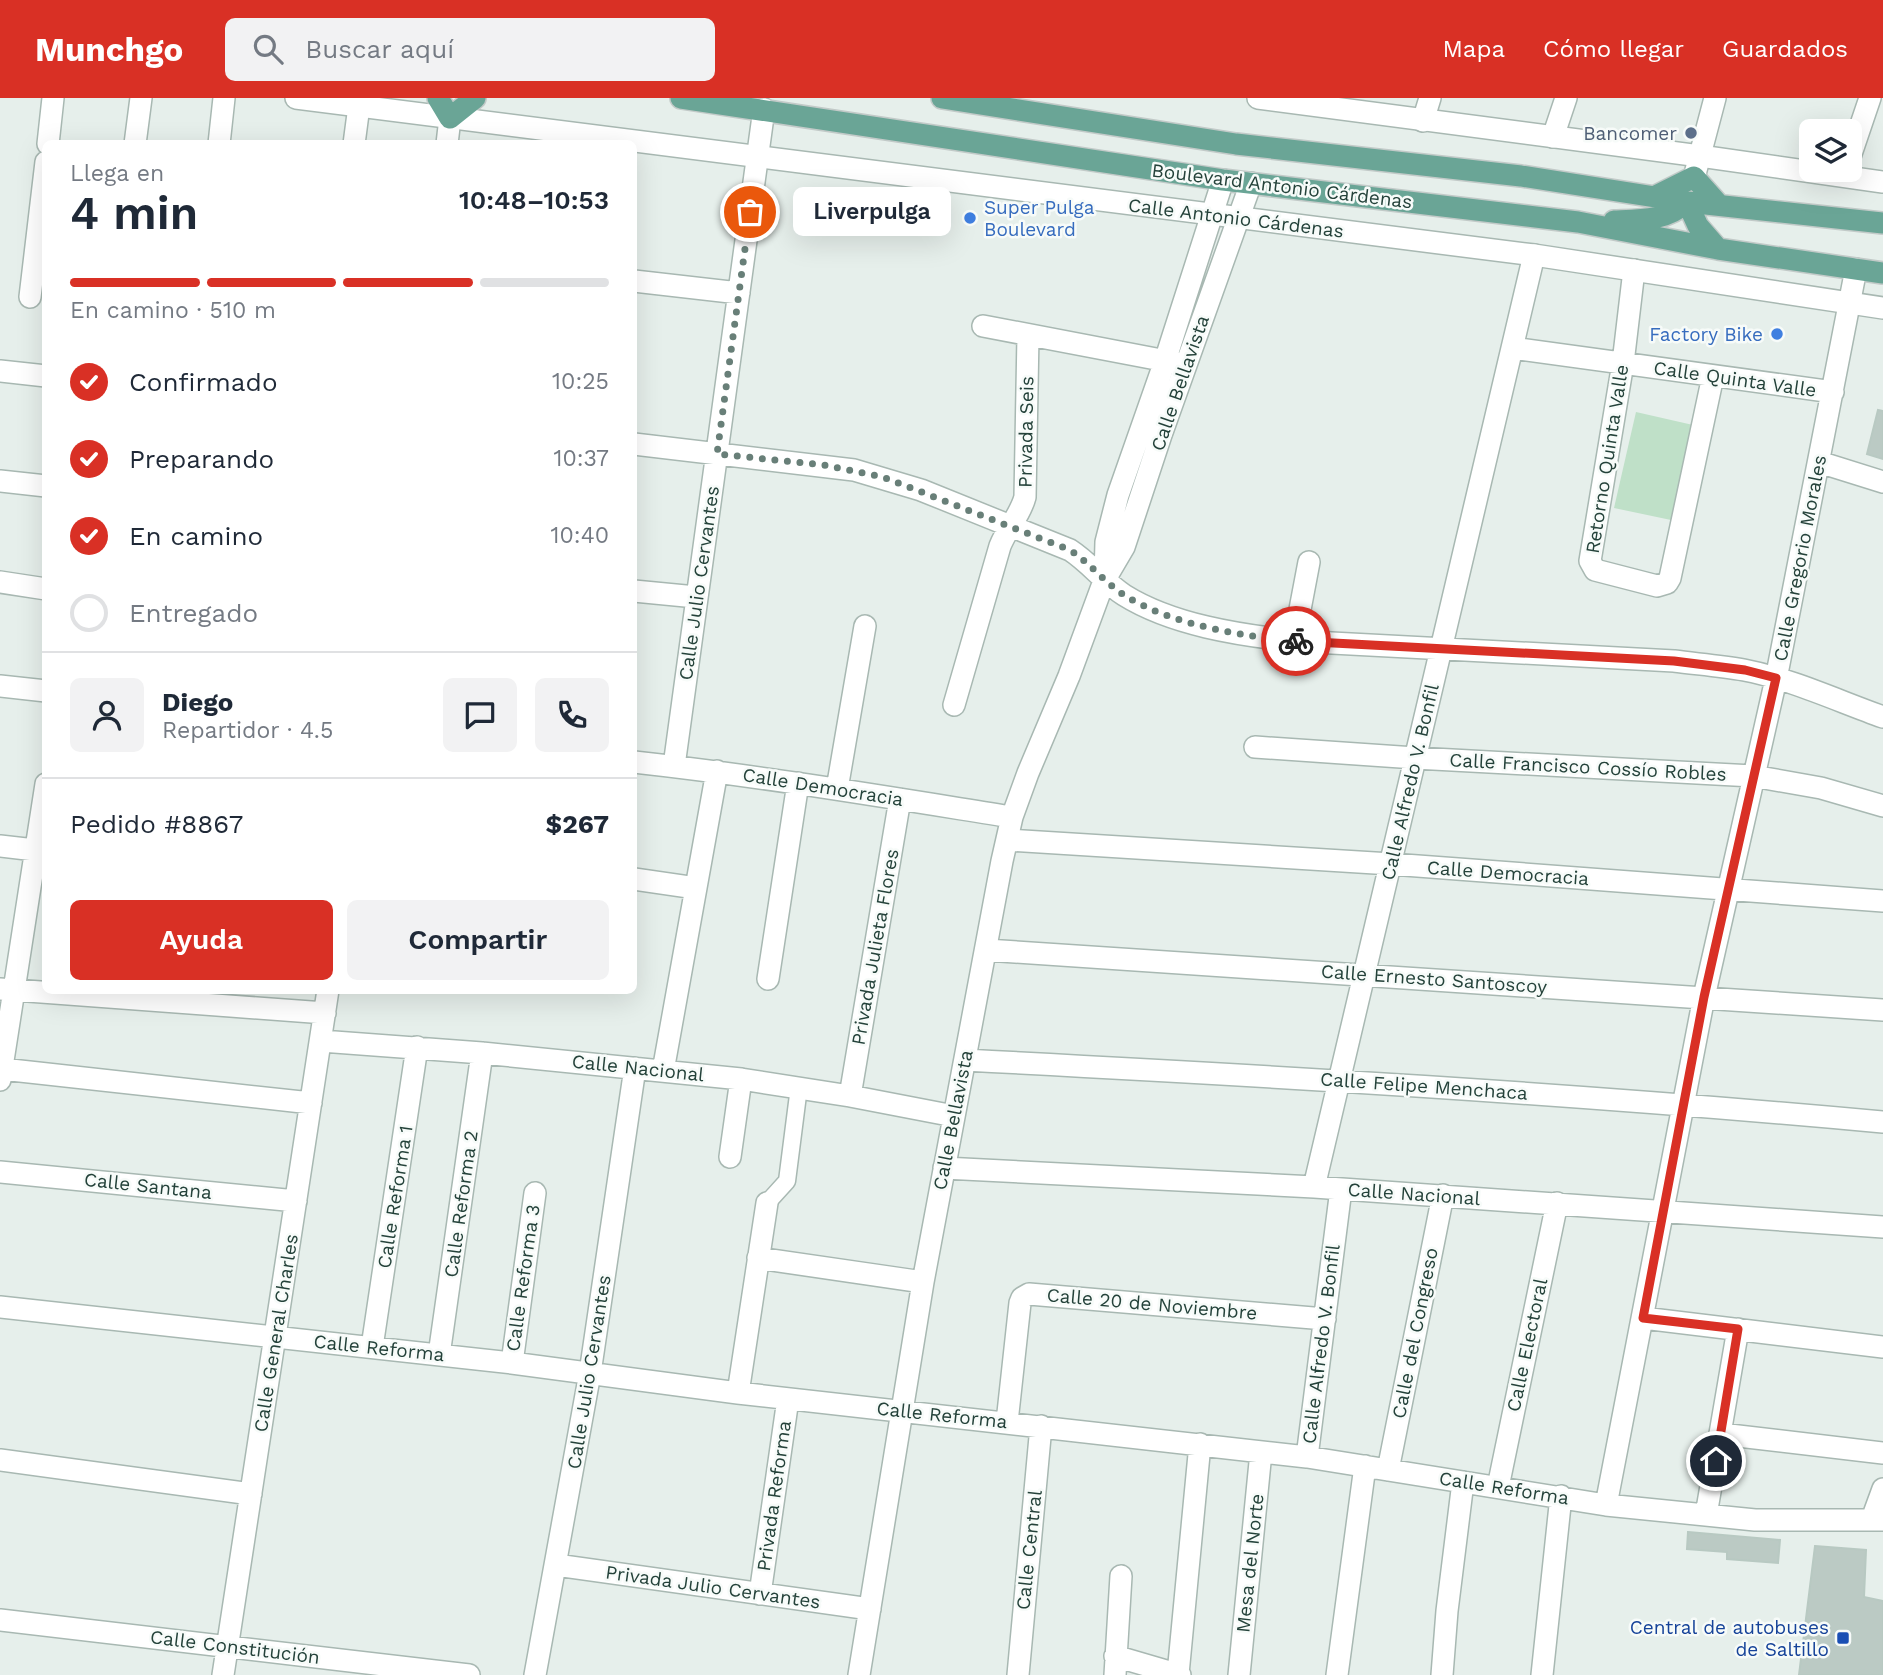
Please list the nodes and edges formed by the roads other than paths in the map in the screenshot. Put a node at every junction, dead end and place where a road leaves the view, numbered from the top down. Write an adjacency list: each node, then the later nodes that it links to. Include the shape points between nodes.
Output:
1 (53, 98): 23 (street)
2 (141, 98): 24 (street)
3 (224, 98): 25 (street)
4 (296, 98): 17 (street, Calle Antonio Cárdenas)
5 (438, 98): 19 (main road)
6 (475, 98): 19 (main road)
7 (681, 98): 18 (main road, Boulevard Antonio Cárdenas)
8 (942, 98): 15 (main road, Boulevard Antonio Cárdenas)
9 (1258, 98): 14 (street)
10 (1430, 98): 20 (street)
11 (1566, 98): 22 (street)
12 (1715, 98): 30 (street)
13 (1870, 98): 16 (street); 21 (street)
14 (1289, 100): 20 (street)
15 (991, 102): 39 (main road, Boulevard Antonio Cárdenas, via 1236,144 1521,176)
16 (1883, 102)
17 (359, 106): 19 (street, Calle Antonio Cárdenas); 26 (street)
18 (764, 109): 31 (street, Calle Julio Cervantes); 35 (main road, Boulevard Antonio Cárdenas)
19 (450, 118): 27 (street); 28 (street, Calle Antonio Cárdenas)
20 (1423, 121): 22 (street)
21 (1862, 121)
22 (1553, 137): 30 (street)
23 (48, 140)
24 (136, 140)
25 (219, 140)
26 (355, 140)
27 (447, 140)
28 (619, 140)
29 (637, 142): 31 (street, Calle Antonio Cárdenas)
30 (1700, 156): 32 (street); 34 (street)
31 (758, 158): 42 (street, Calle Antonio Cárdenas); 52 (street, Calle Julio Cervantes)
32 (1799, 164)
33 (1862, 174): 36 (street)
34 (1694, 177): 39 (main road); 40 (street); 41 (main road)
35 (1223, 180): 37 (main road, Boulevard Antonio Cárdenas); 42 (street, Calle Bellavista)
36 (1883, 182)
37 (1251, 183): 43 (street, Calle Bellavista); 44 (main road, Boulevard Antonio Cárdenas)
38 (42, 196): 53 (street)
39 (1656, 197): 40 (main road, Boulevard Antonio Cárdenas)
40 (1688, 202): 41 (main road, Boulevard Antonio Cárdenas); 44 (main road, via 1659,218); 46 (main road, via 1694,220)
41 (1719, 205): 45 (main road, Boulevard Antonio Cárdenas)
42 (1212, 216): 43 (street, Calle Antonio Cárdenas); 59 (street, Calle Bellavista)
43 (1238, 219): 47 (street, Calle Antonio Cárdenas); 59 (street, Calle Bellavista)
44 (1578, 222): 46 (main road, Boulevard Antonio Cárdenas)
45 (1883, 223)
46 (1718, 249): 48 (main road, Boulevard Antonio Cárdenas)
47 (1534, 255): 49 (street, Calle Antonio Cárdenas); 58 (street, Calle Alfredo V. Bonfil)
48 (1856, 269): 50 (main road, Boulevard Antonio Cárdenas); 54 (street, Calle Gregorio Morales)
49 (1634, 271): 54 (street, Calle Antonio Cárdenas); 60 (street, Retorno Quinta Valle)
50 (1883, 273)
51 (637, 281): 52 (street)
52 (739, 293): 66 (street, Calle Julio Cervantes)
53 (30, 297)
54 (1851, 304): 55 (street, Calle Antonio Cárdenas); 64 (street, Calle Gregorio Morales)
55 (1883, 308)
56 (983, 326): 57 (street)
57 (1028, 335): 59 (street); 71 (street, Privada Seis, via 1025,497)
58 (1512, 348): 60 (street, Calle Quinta Valle); 80 (street, Calle Alfredo V. Bonfil)
59 (1176, 363): 73 (street, Calle Bellavista, via 1118,495 1106,542)
60 (1623, 363): 63 (street, Calle Quinta Valle); 63 (street, Retorno Quinta Valle, via 1590,561 1595,570 1657,586 1670,578)
61 (0, 371): 62 (street)
62 (42, 376)
63 (1713, 376): 64 (street, Calle Quinta Valle)
64 (1833, 392): 67 (street, Calle Gregorio Morales)
65 (637, 444): 66 (street)
66 (717, 454): 71 (street, via 864,472); 77 (street, Calle Julio Cervantes)
67 (1819, 462): 69 (street); 81 (street, Calle Gregorio Morales)
68 (0, 481): 70 (street)
69 (1883, 482)
70 (42, 486)
71 (1011, 526): 73 (street, via 1070,550); 84 (street, Privada Seis, via 1000,546)
72 (1309, 562): 79 (street)
73 (1104, 581): 79 (street, via 1137,602 1197,625); 97 (street, Calle Bellavista)
74 (0, 582): 75 (street)
75 (42, 588)
76 (637, 591): 77 (street)
77 (696, 597): 89 (street, Calle Julio Cervantes)
78 (865, 626): 93 (street)
79 (1294, 640): 80 (street)
80 (1441, 650): 81 (street, via 1674,661); 87 (street, Calle Alfredo V. Bonfil)
81 (1776, 678): 85 (street); 91 (street, Calle Gregorio Morales)
82 (0, 685): 83 (street)
83 (42, 690)
84 (954, 705)
85 (1883, 717)
86 (1255, 747): 87 (street, Calle Francisco Cossío Robles)
87 (1415, 758): 91 (street, Calle Francisco Cossío Robles); 101 (street, Calle Alfredo V. Bonfil)
88 (637, 762): 89 (street, Calle Democracia)
89 (674, 766): 90 (street, Calle Democracia)
90 (717, 771): 92 (street, Calle Democracia); 103 (street)
91 (1753, 776): 96 (street, Calle Francisco Cossío Robles, via 1821,788); 104 (street, Calle Gregorio Morales)
92 (798, 783): 93 (street, Calle Democracia); 108 (street)
93 (837, 789): 94 (street, Calle Democracia)
94 (900, 799): 97 (street, Calle Democracia); 127 (street, Privada Julieta Flores)
95 (42, 806): 100 (street)
96 (1883, 806)
97 (1012, 817): 98 (street, Calle Bellavista)
98 (1007, 840): 101 (street, Calle Democracia); 106 (street, Calle Bellavista)
99 (0, 845): 100 (street)
100 (34, 850): 109 (street)
101 (1391, 864): 104 (street, Calle Democracia); 107 (street, Calle Alfredo V. Bonfil)
102 (637, 879): 103 (street)
103 (696, 888): 122 (street)
104 (1727, 888): 105 (street, Calle Democracia); 114 (street, Calle Gregorio Morales)
105 (1883, 901)
106 (986, 950): 107 (street, Calle Ernesto Santoscoy); 120 (street, Calle Bellavista)
107 (1366, 974): 114 (street, Calle Ernesto Santoscoy); 125 (street, Calle Alfredo V. Bonfil)
108 (768, 979)
109 (7, 990): 110 (street); 123 (street)
110 (42, 991)
111 (134, 994): 113 (street)
112 (327, 994): 116 (street, Calle General Charles)
113 (166, 995): 116 (street)
114 (1704, 997): 115 (street, Calle Ernesto Santoscoy); 129 (street, Calle Gregorio Morales)
115 (1883, 1010)
116 (325, 1013): 117 (street, Calle General Charles)
117 (321, 1041): 118 (street, Calle Nacional); 128 (street, Calle General Charles)
118 (417, 1047): 119 (street, Calle Nacional); 151 (street, Calle Reforma 1)
119 (482, 1053): 121 (street, Calle Nacional); 153 (street, Calle Reforma 2)
120 (965, 1060): 125 (street, Calle Felipe Menchaca); 130 (street, Calle Bellavista)
121 (635, 1068): 122 (street, Calle Nacional); 155 (street, Calle Julio Cervantes)
122 (663, 1071): 124 (street, Calle Nacional)
123 (1, 1075): 128 (street)
124 (740, 1079): 126 (street, Calle Nacional); 132 (street)
125 (1339, 1079): 129 (street, Calle Felipe Menchaca); 135 (street, Calle Alfredo V. Bonfil)
126 (799, 1087): 127 (street, Calle Nacional); 140 (street, via 787,1181)
127 (850, 1096): 130 (street, Calle Nacional)
128 (311, 1103): 139 (street, Calle General Charles)
129 (1685, 1104): 131 (street, Calle Felipe Menchaca); 142 (street, Calle Gregorio Morales)
130 (954, 1116): 133 (street, Calle Bellavista)
131 (1883, 1122)
132 (730, 1157)
133 (944, 1168): 135 (street, Calle Nacional); 145 (street, Calle Bellavista)
134 (0, 1172): 139 (street, Calle Santana)
135 (1314, 1187): 136 (street, Calle Nacional)
136 (1341, 1189): 138 (street, Calle Nacional); 148 (street, Calle Alfredo V. Bonfil)
137 (535, 1193): 154 (street, Calle Reforma 3)
138 (1443, 1195): 141 (street, Calle Nacional); 168 (street, Calle del Congreso)
139 (296, 1200): 150 (street, Calle General Charles)
140 (767, 1203): 144 (street)
141 (1557, 1203): 142 (street, Calle Nacional); 170 (street, Calle Electoral)
142 (1664, 1211): 143 (street, Calle Nacional); 147 (street, Calle Gregorio Morales)
143 (1883, 1227)
144 (758, 1258): 145 (street); 156 (street)
145 (923, 1282): 158 (street, Calle Bellavista)
146 (0, 1307): 150 (street, Calle Reforma)
147 (1643, 1318): 149 (street); 174 (street, Calle Gregorio Morales)
148 (1325, 1319): 159 (street, Calle 20 de Noviembre, via 1029,1294 1020,1303); 165 (street, Calle Alfredo V. Bonfil)
149 (1738, 1329): 152 (street); 161 (street)
150 (275, 1336): 151 (street, Calle Reforma); 172 (street, Calle General Charles)
151 (372, 1347): 153 (street, Calle Reforma)
152 (1883, 1347)
153 (439, 1355): 154 (street, Calle Reforma)
154 (512, 1363): 155 (street, Calle Reforma)
155 (590, 1373): 156 (street, Calle Reforma); 177 (street, Calle Julio Cervantes)
156 (737, 1393): 157 (street, Calle Reforma)
157 (788, 1399): 158 (street, Calle Reforma); 179 (street, Privada Reforma)
158 (902, 1410): 159 (street, Calle Reforma); 180 (street, Calle Bellavista)
159 (1007, 1422): 160 (street, Calle Reforma)
160 (1041, 1426): 162 (street, Calle Reforma); 188 (street, Calle Central)
161 (1721, 1434): 164 (street); 175 (street)
162 (1200, 1444): 163 (street, Calle Reforma); 189 (street)
163 (1261, 1452): 165 (street, Calle Reforma); 190 (street, Mesa del Norte)
164 (1883, 1453)
165 (1307, 1457): 167 (street, Calle Reforma)
166 (0, 1460): 172 (street)
167 (1365, 1466): 168 (street, Calle Reforma); 191 (street)
168 (1388, 1470): 169 (street, Calle Reforma)
169 (1463, 1482): 170 (street, Calle Reforma); 192 (street)
170 (1498, 1487): 173 (street, Calle Reforma)
171 (1883, 1489): 176 (street)
172 (251, 1494): 182 (street, Calle General Charles)
173 (1562, 1496): 174 (street, Calle Reforma); 193 (street)
174 (1606, 1505): 175 (street, Calle Reforma)
175 (1706, 1515): 176 (street, Calle Reforma, via 1755,1520)
176 (1878, 1520)
177 (556, 1566): 179 (street, Privada Julio Cervantes); 186 (street, Calle Julio Cervantes)
178 (1121, 1576): 183 (street)
179 (760, 1594): 180 (street, Privada Julio Cervantes)
180 (870, 1609): 187 (street, Calle Bellavista)
181 (0, 1620): 182 (street, Calle Constitución)
182 (228, 1645): 184 (street, Calle General Charles); 185 (street, Calle Constitución)
183 (1115, 1666): 189 (street)
184 (223, 1675)
185 (469, 1675)
186 (535, 1675)
187 (859, 1675)
188 (1017, 1675)
189 (1179, 1675)
190 (1239, 1675)
191 (1337, 1675)
192 (1442, 1675)
193 (1542, 1675)

